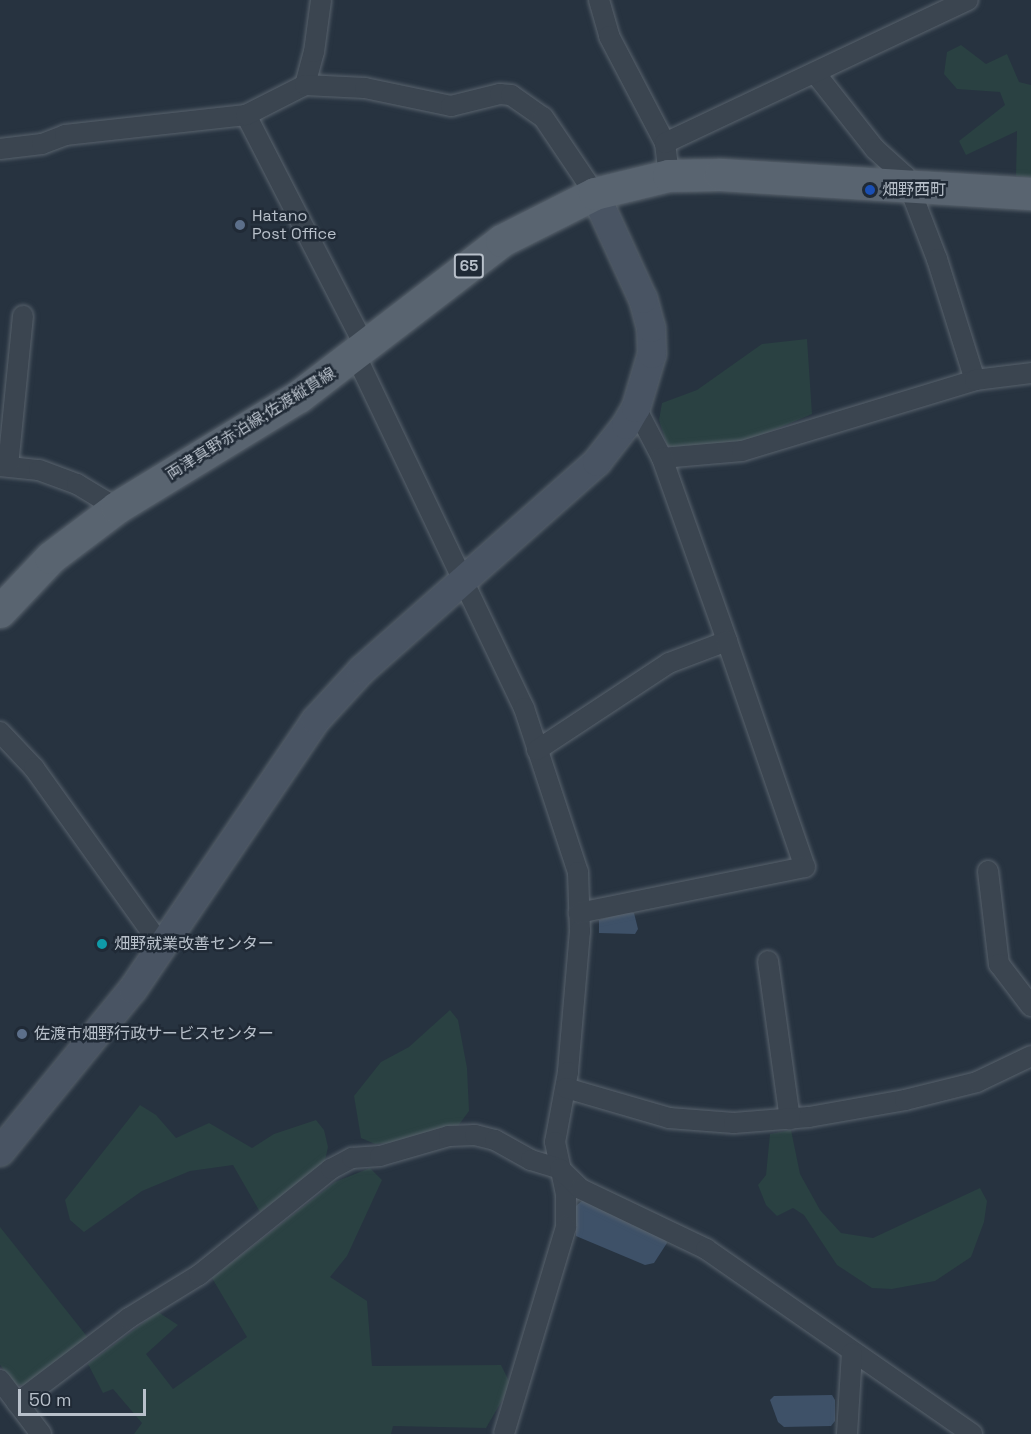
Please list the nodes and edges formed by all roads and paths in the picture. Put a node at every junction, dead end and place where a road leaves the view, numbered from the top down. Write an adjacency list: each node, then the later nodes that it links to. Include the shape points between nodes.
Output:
1 (321, 0): 5 (street, via 314,52)
2 (599, 0): 7 (street, via 609,36)
3 (968, 0): 4 (street)
4 (815, 73): 7 (street); 10 (street, via 875,149)
5 (304, 85): 6 (street); 11 (street, via 364,88 451,106 511,95 543,117)
6 (246, 115): 8 (street, via 65,135 42,144); 14 (street)
7 (665, 143): 9 (street)
8 (0, 149)
9 (669, 176): 10 (main road, 両津真野赤泊線;佐渡縦貫線 / 65, via 767,175); 11 (main road, 両津真野赤泊線;佐渡縦貫線 / 65)
10 (909, 184): 12 (main road, 両津真野赤泊線;佐渡縦貫線 / 65); 16 (street)
11 (595, 194): 14 (main road, 両津真野赤泊線;佐渡縦貫線 / 65, via 502,241); 17 (street, via 643,299 651,328 652,354)
12 (1031, 194)
13 (23, 316): 19 (street)
14 (361, 352): 20 (main road, 両津真野赤泊線;佐渡縦貫線 / 65, via 299,398); 21 (street)
15 (1031, 374): 16 (street)
16 (975, 380): 18 (street, via 742,451)
17 (636, 408): 18 (street); 21 (street, via 597,462)
18 (662, 458): 23 (street)
19 (4, 466): 20 (street, via 39,470 77,484)
20 (117, 508): 22 (main road, 両津真野赤泊線;佐渡縦貫線 / 65, via 51,558)
21 (462, 581): 25 (street, via 524,708); 28 (street, via 362,670 316,720)
22 (0, 612)
23 (727, 641): 25 (street, via 669,663); 27 (street, via 805,867)
24 (0, 732): 28 (street, via 34,768)
25 (537, 750): 27 (street, via 578,872)
26 (988, 871): 30 (street, via 999,964)
27 (579, 913): 32 (street)
28 (162, 947): 34 (street, via 133,989)
29 (768, 961): 33 (street)
30 (1031, 1006)
31 (1031, 1056): 33 (street, via 977,1082 905,1100)
32 (566, 1088): 33 (street, via 669,1118 734,1123); 35 (street, via 555,1142)
33 (790, 1119)
34 (0, 1152)
35 (560, 1169): 36 (street, via 581,1189 706,1249); 38 (street, via 475,1135 449,1136 380,1156 352,1158 331,1169 199,1275 129,1318); 40 (street, via 566,1194 566,1227)
36 (852, 1353): 41 (street); 42 (street)
37 (0, 1380): 38 (street)
38 (17, 1403): 39 (street)
39 (41, 1434)
40 (504, 1434)
41 (846, 1434)
42 (972, 1434)

